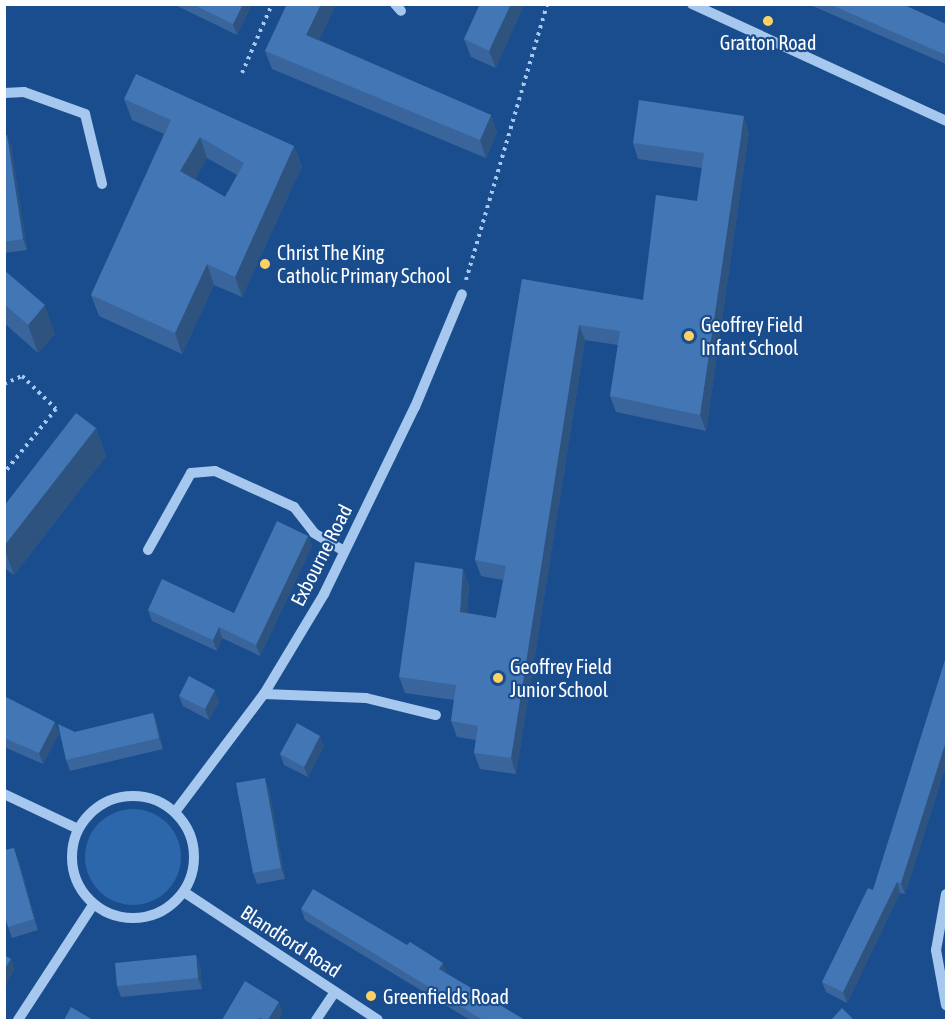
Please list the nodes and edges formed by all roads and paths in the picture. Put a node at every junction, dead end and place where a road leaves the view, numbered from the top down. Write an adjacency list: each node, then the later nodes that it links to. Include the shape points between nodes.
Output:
1 (272, 4): 4 (path)
2 (547, 4): 8 (path)
3 (692, 4): 6 (street)
4 (242, 73)
5 (4, 93): 7 (street, via 24,92 85,114)
6 (946, 121)
7 (102, 184)
8 (462, 294): 12 (street, Exbourne Road, via 415,407)
9 (4, 384): 10 (path, via 22,376 56,409)
10 (4, 473)
11 (148, 550): 12 (street, via 190,473 215,471 294,507 314,533)
12 (344, 551): 13 (street, Exbourne Road)
13 (264, 694): 14 (street, via 366,698); 16 (street, Exbourne Road)
14 (436, 715)
15 (4, 794): 17 (street)
16 (175, 812): 17 (street, via 150,799 123,796 97,808); 18 (street, via 193,842 192,877)
17 (78, 829): 20 (street, via 72,869)
18 (184, 892): 20 (street, via 170,907 141,918 111,915); 21 (street, Blandford Road)
19 (946, 894): 22 (street, via 936,950)
20 (93, 905): 23 (street)
21 (336, 992): 24 (street); 25 (street, Blandford Road)
22 (946, 1005)
23 (18, 1020)
24 (316, 1020)
25 (378, 1020)

